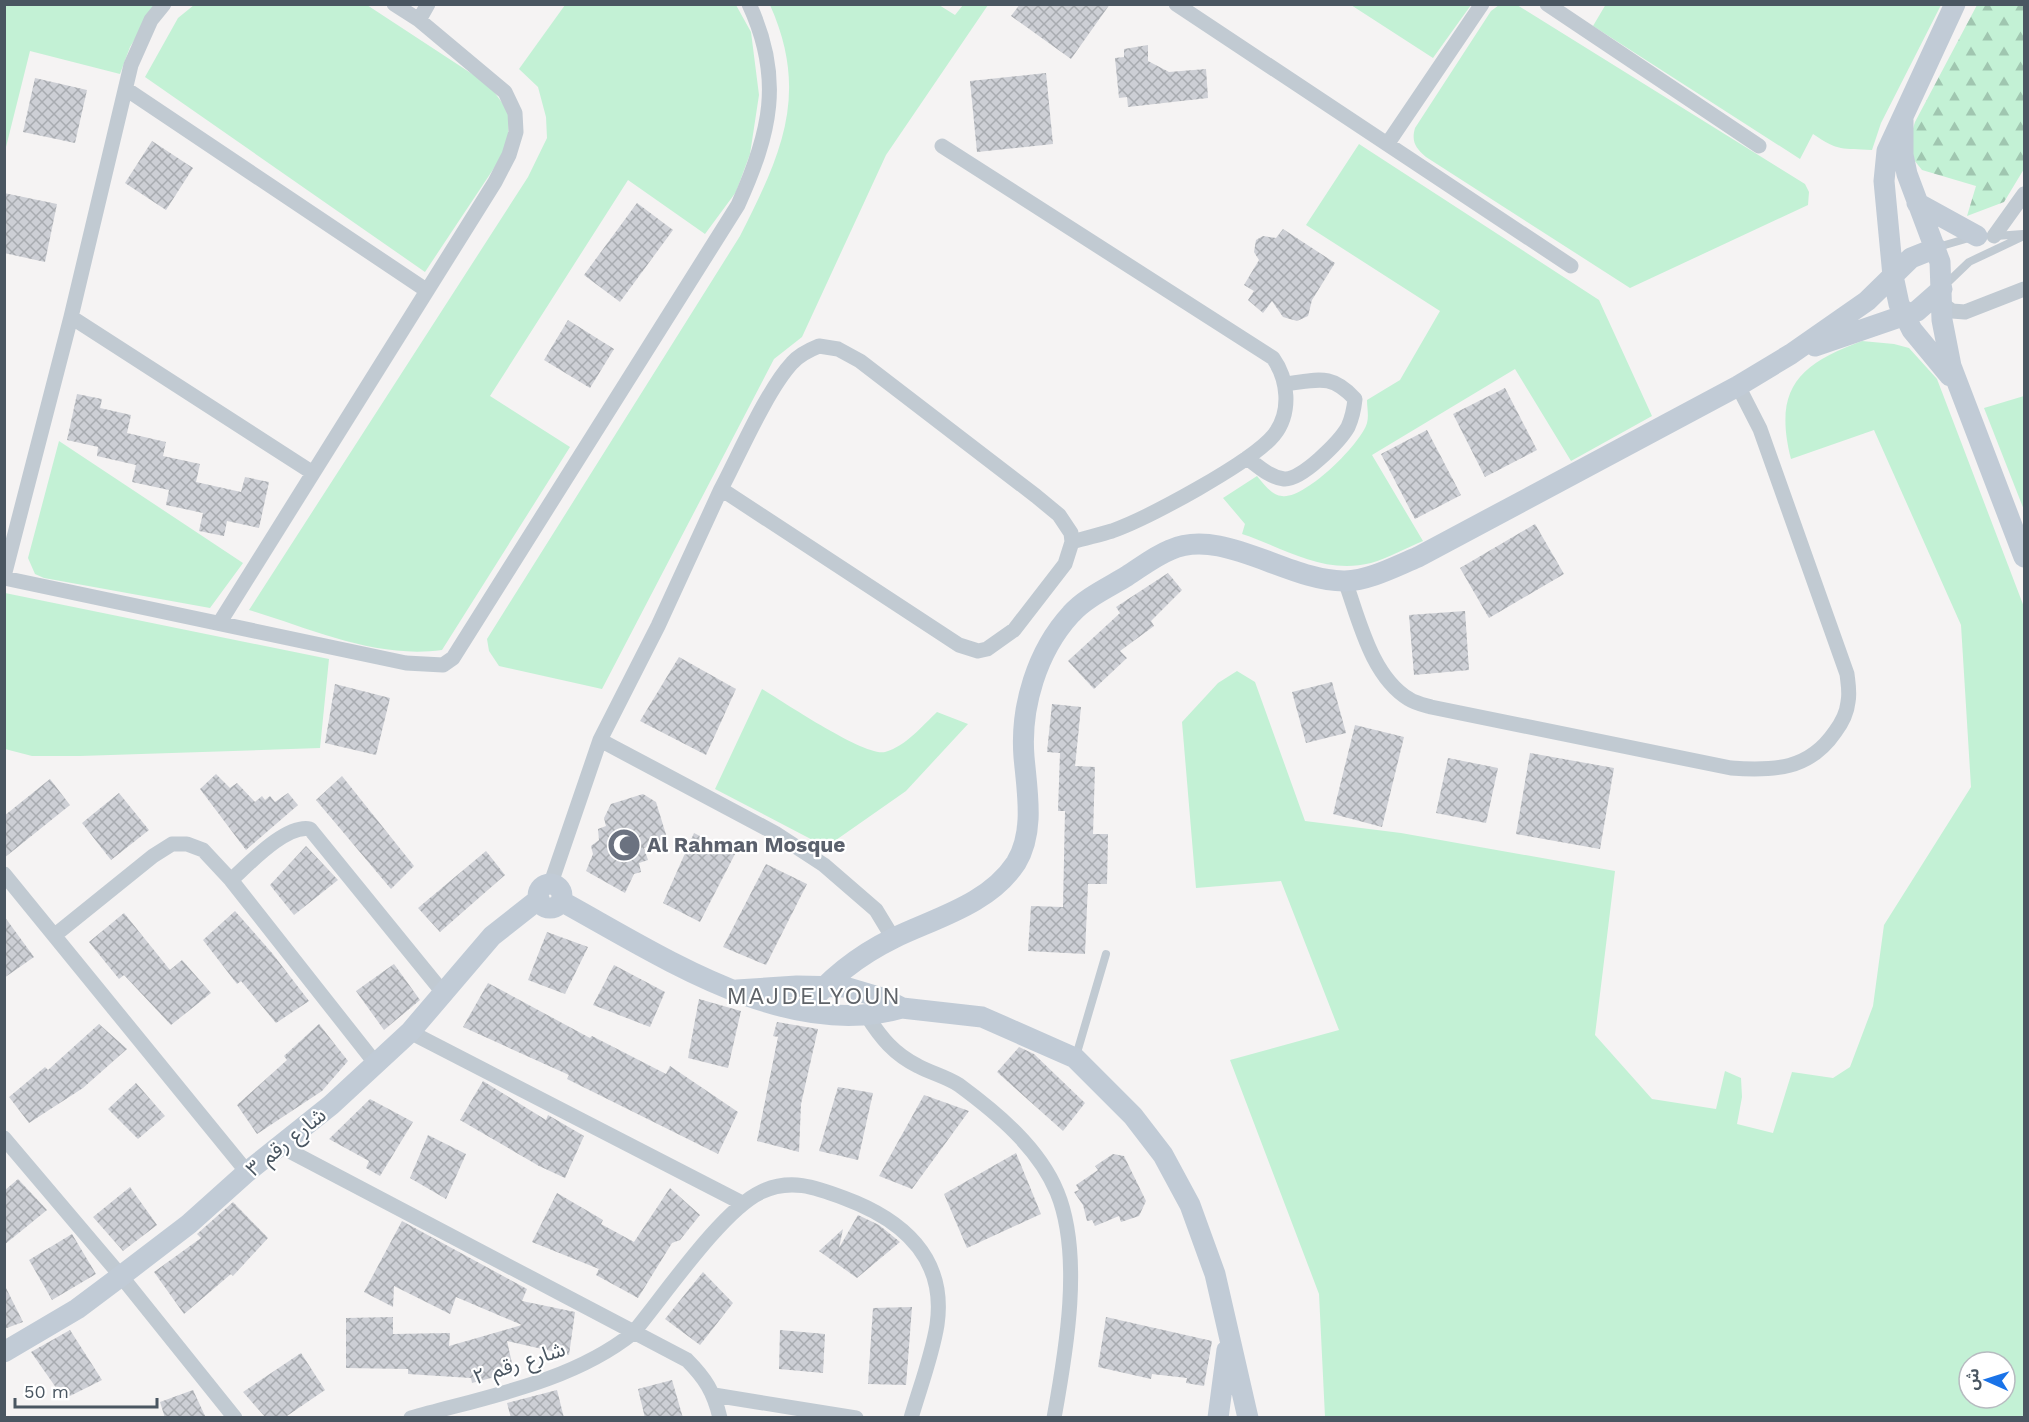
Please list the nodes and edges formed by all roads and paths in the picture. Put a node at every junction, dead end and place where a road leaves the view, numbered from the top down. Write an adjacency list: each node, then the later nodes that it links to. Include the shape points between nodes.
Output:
1 (164, 4): 10 (street, via 147,29 131,65)
2 (394, 4): 9 (street)
3 (428, 4): 9 (street)
4 (749, 4): 38 (street, via 766,45 771,102 753,173 738,205 453,658 442,665 406,663)
5 (1176, 4): 12 (street)
6 (1482, 4): 12 (street)
7 (1547, 4): 14 (street)
8 (1955, 4): 11 (street)
9 (419, 20): 23 (street, via 505,92 515,113 516,132 495,182)
10 (126, 89): 23 (street); 26 (street)
11 (1903, 120): 16 (street, via 1903,155); 21 (street, via 1885,164)
12 (1388, 143): 20 (street)
13 (942, 146): 28 (street, via 1273,358)
14 (1759, 146)
15 (2025, 194): 18 (street)
16 (1917, 203): 18 (street); 19 (street)
17 (2025, 235): 18 (lane); 24 (lane, via 1969,262)
18 (1985, 236): 19 (lane)
19 (1936, 248): 21 (street, via 1918,254); 24 (street)
20 (1571, 266)
21 (1893, 276): 25 (street); 27 (street, via 1867,301)
22 (2025, 289): 24 (street, via 1965,312 1952,311)
23 (426, 290): 32 (street)
24 (1942, 296): 25 (street); 30 (street, via 1945,341)
25 (1904, 316): 27 (street); 30 (street)
26 (71, 317): 32 (street); 36 (street)
27 (1791, 354): 29 (street)
28 (1286, 384): 31 (street, via 1282,418 1274,434); 31 (street, via 1337,382 1355,399 1348,427 1336,444 1296,476 1285,479 1269,474)
29 (1738, 386): 37 (street, via 1418,557 1371,577); 37 (street, via 1760,429 1847,674 1848,702 1839,726 1825,748 1805,761 1760,770 1731,768 1409,700 1391,684 1372,653)
30 (1958, 389): 35 (street)
31 (1247, 458): 34 (street, via 1113,530)
32 (313, 473): 38 (street)
33 (721, 489): 34 (street, via 959,645 978,651 995,646 1014,630 1065,564); 34 (street, via 791,363 819,346 838,349 860,361 921,406 1059,515 1071,533); 39 (street)
34 (1072, 542)
35 (2025, 557)
36 (4, 577): 38 (street)
37 (1345, 581): 44 (street, via 1317,578 1206,543 1188,544 1169,550 1072,612 1040,665 1028,703 1022,731 1028,826 1016,863 975,900)
38 (220, 622)
39 (600, 740): 42 (street); 44 (street, via 775,833 824,865 876,910)
40 (4, 874): 43 (street)
41 (231, 880): 43 (street, via 203,850 188,844 172,844); 48 (street, via 284,835 302,827 310,829); 54 (street)
42 (550, 895): 47 (street, via 707,981); 48 (street, شارع رقم ٣, via 492,936)
43 (55, 935): 57 (street)
44 (893, 938): 46 (street, via 847,966)
45 (1106, 954): 53 (lane)
46 (822, 987): 47 (street); 49 (street, via 845,987); 50 (street)
47 (737, 990): 50 (street)
48 (444, 994): 52 (street, شارع رقم ٣)
49 (902, 1008): 51 (street); 53 (street, via 982,1017)
50 (803, 1011): 51 (street)
51 (867, 1016): 69 (street, via 897,1054 954,1082 992,1109 1026,1145 1057,1191 1071,1246 1065,1357)
52 (410, 1032): 54 (street, شارع رقم ٣); 58 (street)
53 (1075, 1058): 61 (street, via 1133,1116 1163,1155 1190,1205 1215,1274)
54 (376, 1064): 56 (street, شارع رقم ٣)
55 (4, 1138): 59 (street)
56 (280, 1146): 57 (street, شارع رقم ٣); 60 (street)
57 (247, 1172): 59 (street, شارع رقم ٣, via 189,1224)
58 (742, 1203): 60 (street, شارع رقم ٢); 68 (street, via 779,1185 814,1186 870,1208 923,1250 933,1271 937,1324)
59 (121, 1276): 62 (street, شارع رقم ٣, via 77,1309); 64 (street)
60 (633, 1334): 63 (street, via 687,1360); 65 (street, شارع رقم ٢, via 593,1361)
61 (1229, 1338): 70 (street); 71 (street)
62 (4, 1352)
63 (714, 1395): 66 (street); 67 (street)
64 (235, 1418)
65 (411, 1418)
66 (720, 1418)
67 (856, 1418)
68 (911, 1418)
69 (1054, 1418)
70 (1218, 1418)
71 (1248, 1418)

